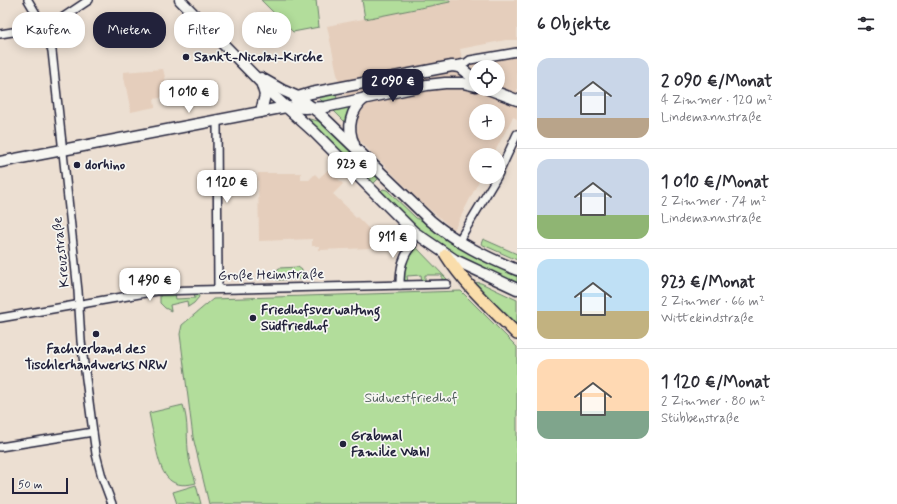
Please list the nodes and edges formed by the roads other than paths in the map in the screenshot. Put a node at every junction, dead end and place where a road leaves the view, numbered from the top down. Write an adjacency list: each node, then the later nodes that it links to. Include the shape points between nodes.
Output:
1 (28, 0): 4 (street, Kreuzstraße)
2 (89, 0): 5 (street)
3 (180, 0): 11 (main road)
4 (35, 12)
5 (71, 12)
6 (12, 32): 7 (street)
7 (0, 34)
8 (51, 48): 26 (street, Kreuzstraße)
9 (517, 52): 10 (street, via 470,60)
10 (456, 66): 12 (main road); 13 (main road, via 464,76); 17 (main road)
11 (247, 68): 14 (main road); 17 (main road, via 276,87)
12 (469, 75)
13 (455, 83): 15 (main road); 18 (main road, via 427,85)
14 (262, 85): 20 (main road); 22 (main road, via 264,95)
15 (469, 85)
16 (505, 95): 19 (main road)
17 (298, 97): 20 (main road); 21 (main road)
18 (366, 97): 21 (main road); 25 (main road, via 356,106 350,123)
19 (517, 100)
20 (286, 107): 21 (main road); 22 (main road); 31 (main road)
21 (312, 108): 25 (main road)
22 (261, 112): 23 (main road)
23 (217, 120): 26 (main road); 38 (street)
24 (517, 134): 27 (street)
25 (354, 146): 29 (main road)
26 (63, 150): 28 (main road); 40 (street, Kreuzstraße)
27 (505, 159)
28 (0, 162)
29 (390, 181): 31 (main road, via 381,183); 32 (main road, via 430,221)
30 (492, 184): 32 (street)
31 (374, 192): 34 (main road, via 414,232)
32 (458, 242): 35 (main road)
33 (413, 244): 37 (street, via 402,262)
34 (446, 255): 39 (main road); 42 (main road, via 452,266 476,293)
35 (517, 270)
36 (447, 284): 37 (street, Große Heimstraße)
37 (400, 285): 38 (street, Große Heimstraße)
38 (218, 289): 40 (street, Große Heimstraße, via 157,291)
39 (517, 289)
40 (79, 305): 41 (street, Große Heimstraße); 43 (street, Kreuzstraße)
41 (0, 318)
42 (517, 334)
43 (93, 432): 44 (street); 45 (street, Kreuzstraße, via 102,477)
44 (0, 447)
45 (112, 504)

